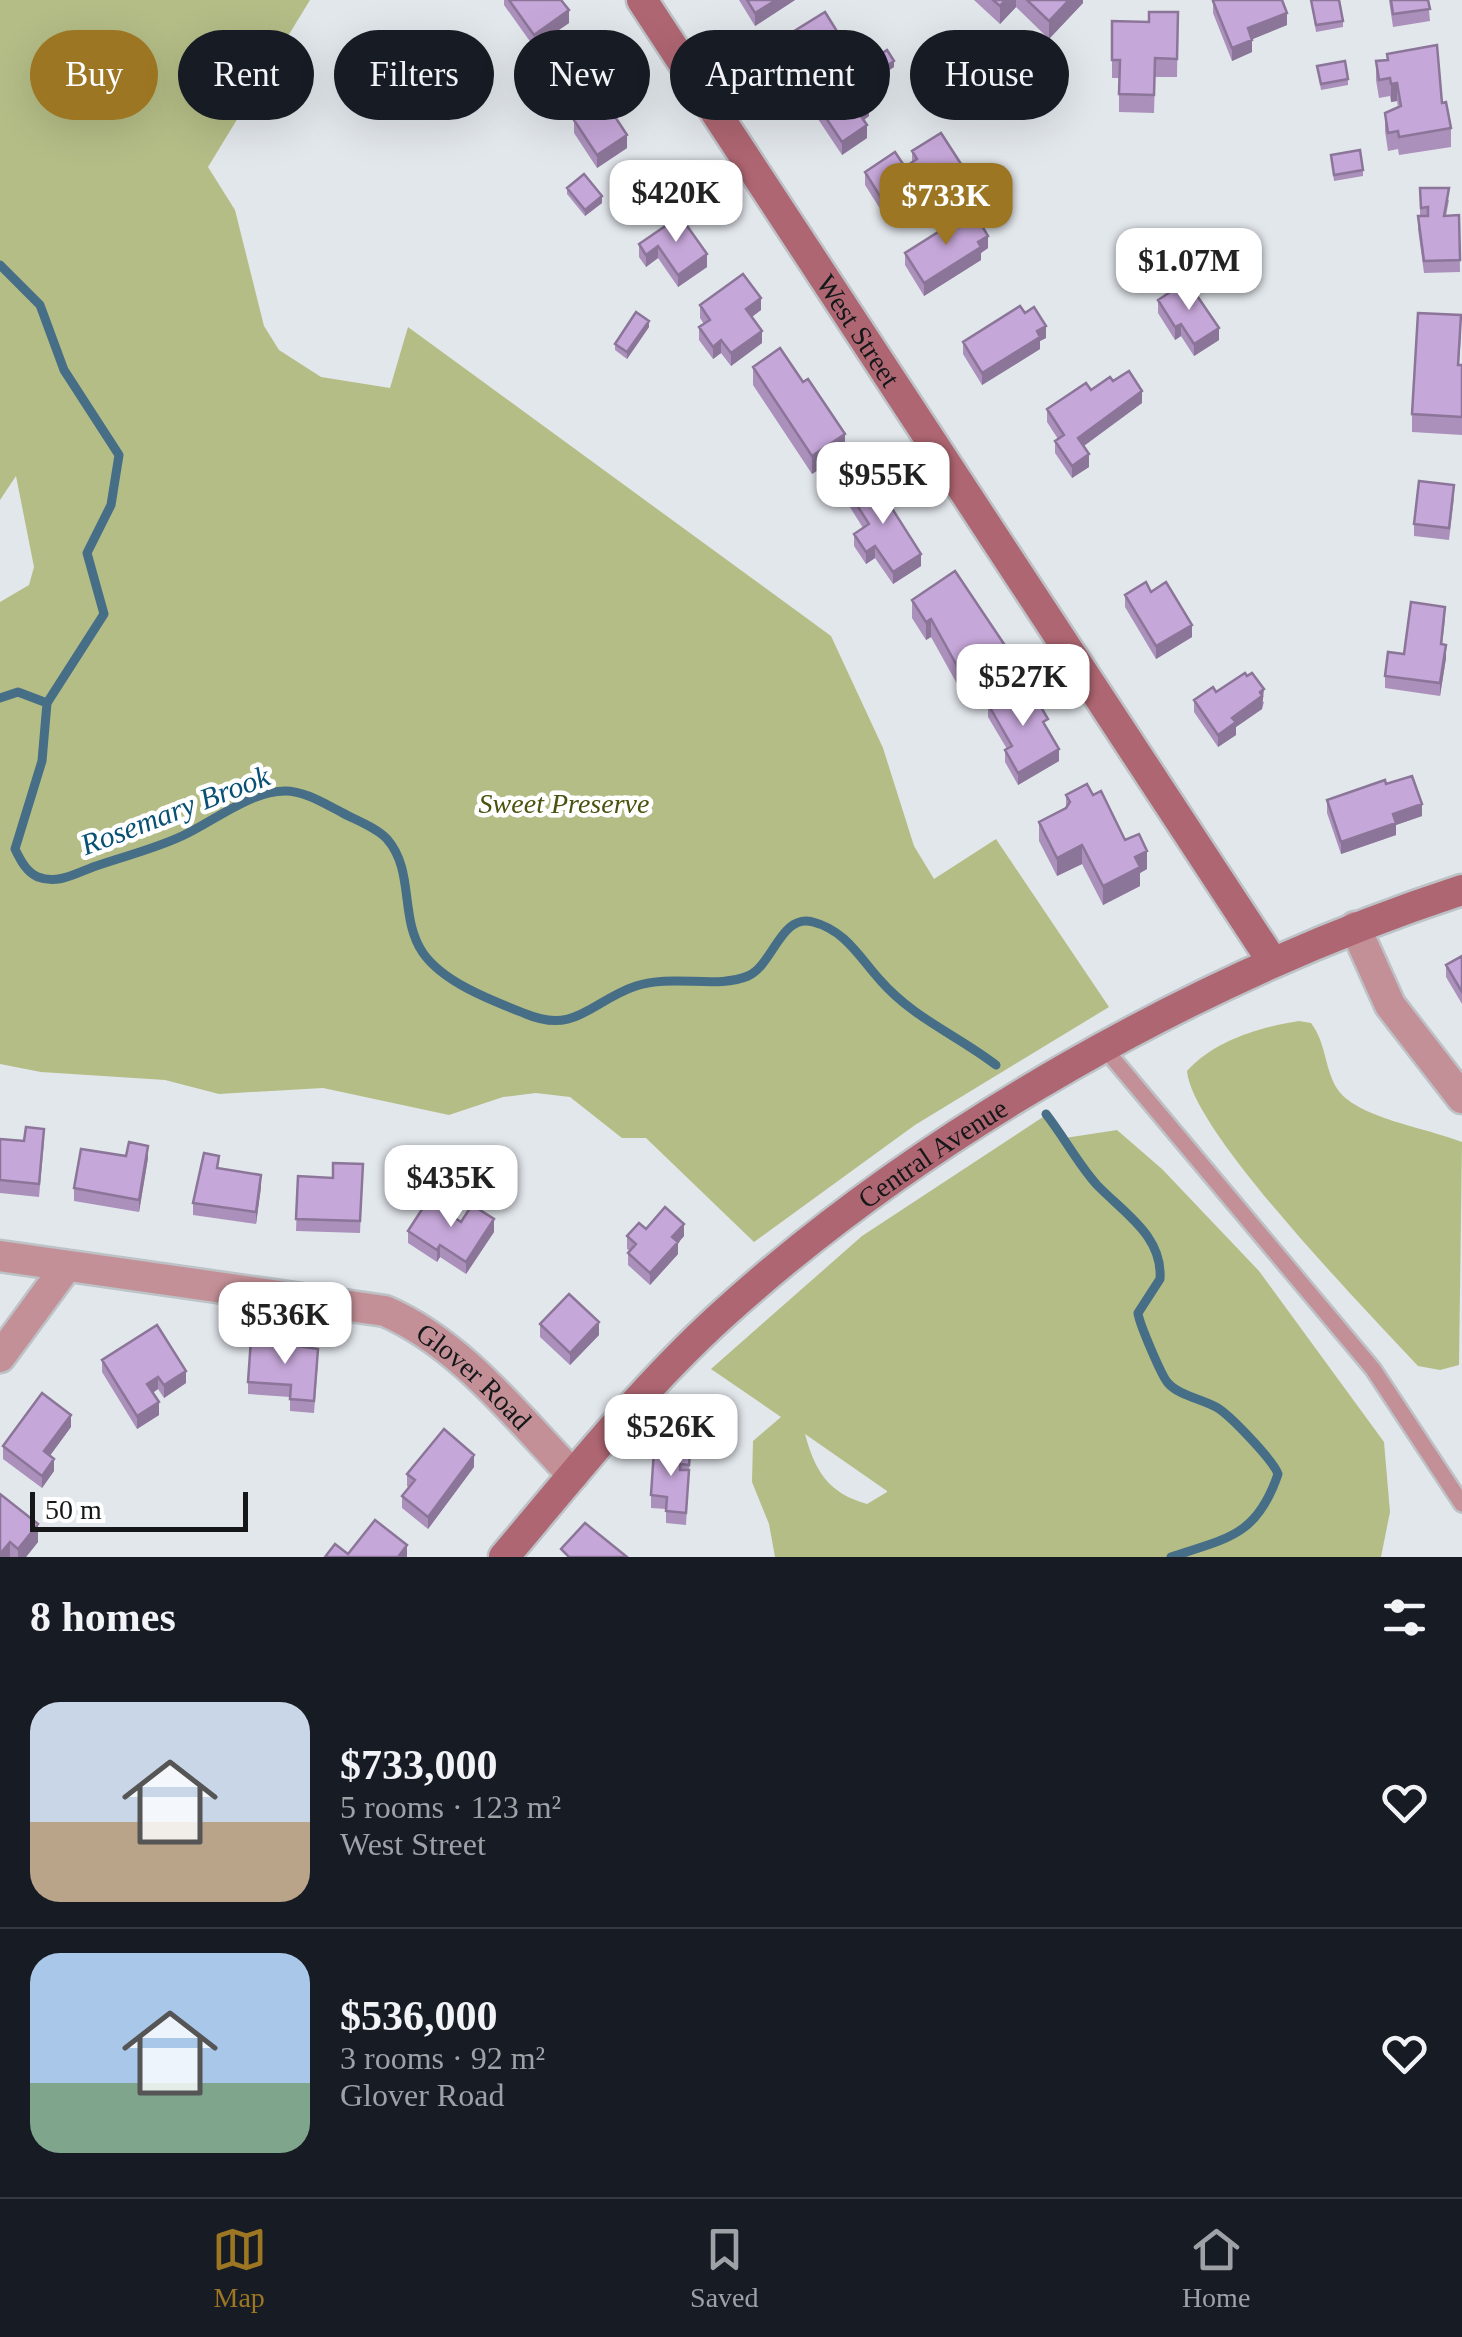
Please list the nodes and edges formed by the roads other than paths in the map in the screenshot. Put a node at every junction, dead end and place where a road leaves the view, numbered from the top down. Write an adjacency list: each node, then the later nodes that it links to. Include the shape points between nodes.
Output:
1 (642, 0): 4 (main road, West Street)
2 (1462, 890): 3 (main road, Central Avenue)
3 (1355, 928): 4 (main road, Central Avenue); 6 (street, via 1390,1005)
4 (1272, 961): 5 (main road, Central Avenue)
5 (1105, 1049): 10 (main road, Central Avenue, via 896,1176 794,1252 680,1356); 11 (lane, via 1372,1369)
6 (1462, 1098)
7 (0, 1256): 8 (street, Glover Road)
8 (66, 1266): 9 (street); 10 (street, Glover Road, via 385,1310 418,1325 460,1359)
9 (0, 1358)
10 (573, 1475): 12 (main road, Central Avenue)
11 (1462, 1504)
12 (504, 1557)

